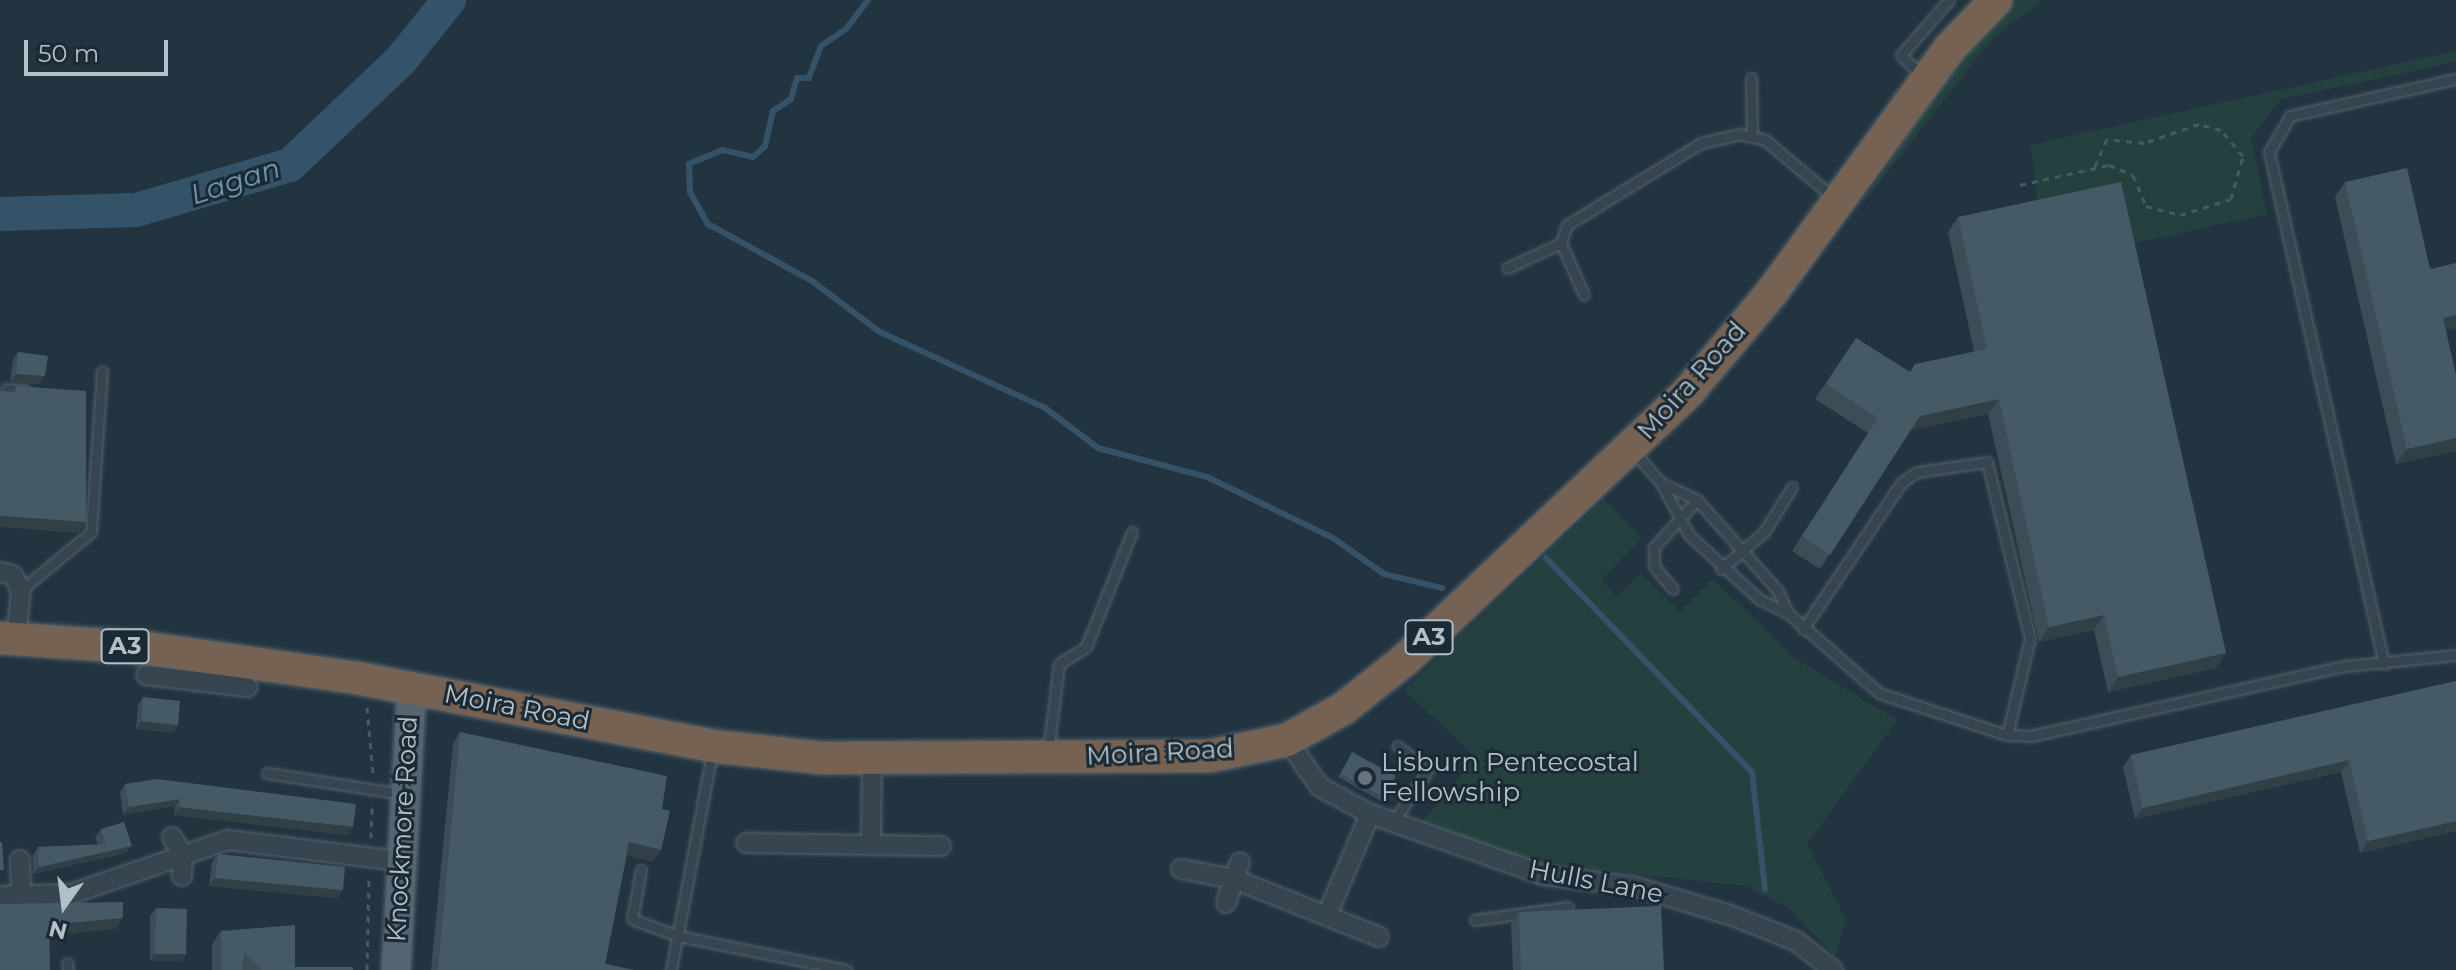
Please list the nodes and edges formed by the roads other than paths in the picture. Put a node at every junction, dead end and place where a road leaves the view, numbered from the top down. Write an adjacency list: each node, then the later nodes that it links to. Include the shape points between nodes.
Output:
1 (1949, 0): 5 (lane, via 1901,55)
2 (1996, 0): 5 (highway, Moira Road / A3)
3 (1751, 78): 6 (lane)
4 (2456, 79): 31 (lane, via 2290,116 2269,152)
5 (1926, 80): 7 (highway, Moira Road / A3)
6 (1752, 137): 7 (lane); 8 (lane, via 1701,143 1578,212)
7 (1839, 201): 16 (highway, Moira Road / A3, via 1689,391)
8 (1561, 243): 9 (lane); 10 (lane)
9 (1507, 268)
10 (1584, 295)
11 (102, 371): 15 (lane)
12 (6, 389): 13 (lane)
13 (37, 391)
14 (85, 395): 15 (lane)
15 (101, 396): 26 (lane, via 91,532)
16 (1631, 448): 17 (lane); 37 (highway, Moira Road / A3, via 1406,659 1344,708)
17 (1661, 483): 19 (lane); 20 (lane)
18 (1792, 487): 22 (lane)
19 (1697, 500): 20 (lane); 22 (lane)
20 (1676, 522): 23 (lane); 25 (lane, via 1654,547 1654,566)
21 (1132, 532): 40 (lane, via 1086,647 1059,664)
22 (1743, 549): 23 (lane); 27 (lane)
23 (1721, 569): 27 (lane)
24 (0, 572): 26 (street, via 13,575)
25 (1673, 589)
26 (21, 590): 29 (street)
27 (1788, 613): 28 (lane)
28 (1803, 629): 36 (lane, via 1879,693); 36 (lane, via 1901,483 1917,472 1987,462 2030,638)
29 (8, 639): 32 (highway, Moira Road / A3)
30 (2456, 655): 31 (lane)
31 (2384, 664): 36 (lane, via 2344,666 2031,736)
32 (198, 668): 33 (street, Moira Road); 34 (street, Moira Road); 35 (highway, Moira Road / A3, via 364,679)
33 (146, 675)
34 (247, 687)
35 (412, 688): 38 (highway, Moira Road / A3); 43 (main road, Knockmore Road)
36 (2007, 735)
37 (1287, 740): 40 (highway, Moira Road / A3, via 1210,756); 44 (street, Hulls Lane, via 1320,787)
38 (712, 746): 41 (highway, Moira Road / A3); 63 (lane)
39 (1397, 746): 45 (lane, via 1428,770)
40 (1047, 758): 41 (highway, Moira Road / A3)
41 (872, 759): 48 (street)
42 (267, 773): 43 (lane)
43 (402, 794): 52 (main road, Knockmore Road)
44 (1370, 814): 45 (street, Hulls Lane); 61 (street)
45 (1393, 822): 68 (street, Hulls Lane, via 1543,875 1633,886 1733,916 1796,941)
46 (172, 837): 50 (street)
47 (746, 843): 48 (street)
48 (871, 844): 49 (street)
49 (941, 846)
50 (183, 855): 52 (street, via 228,840); 56 (street); 58 (street, via 71,894)
51 (20, 860): 58 (street)
52 (384, 860): 65 (main road, Knockmore Road)
53 (1181, 869): 55 (street)
54 (641, 870): 63 (lane, via 632,919)
55 (1237, 870): 59 (street); 61 (street)
56 (182, 876)
57 (0, 896): 58 (street)
58 (21, 896)
59 (1226, 903)
60 (1568, 907): 62 (lane)
61 (1327, 915): 64 (street)
62 (1475, 920)
63 (678, 936): 66 (lane); 67 (lane)
64 (1379, 937)
65 (396, 970)
66 (671, 970)
67 (847, 970)
68 (1833, 970)

